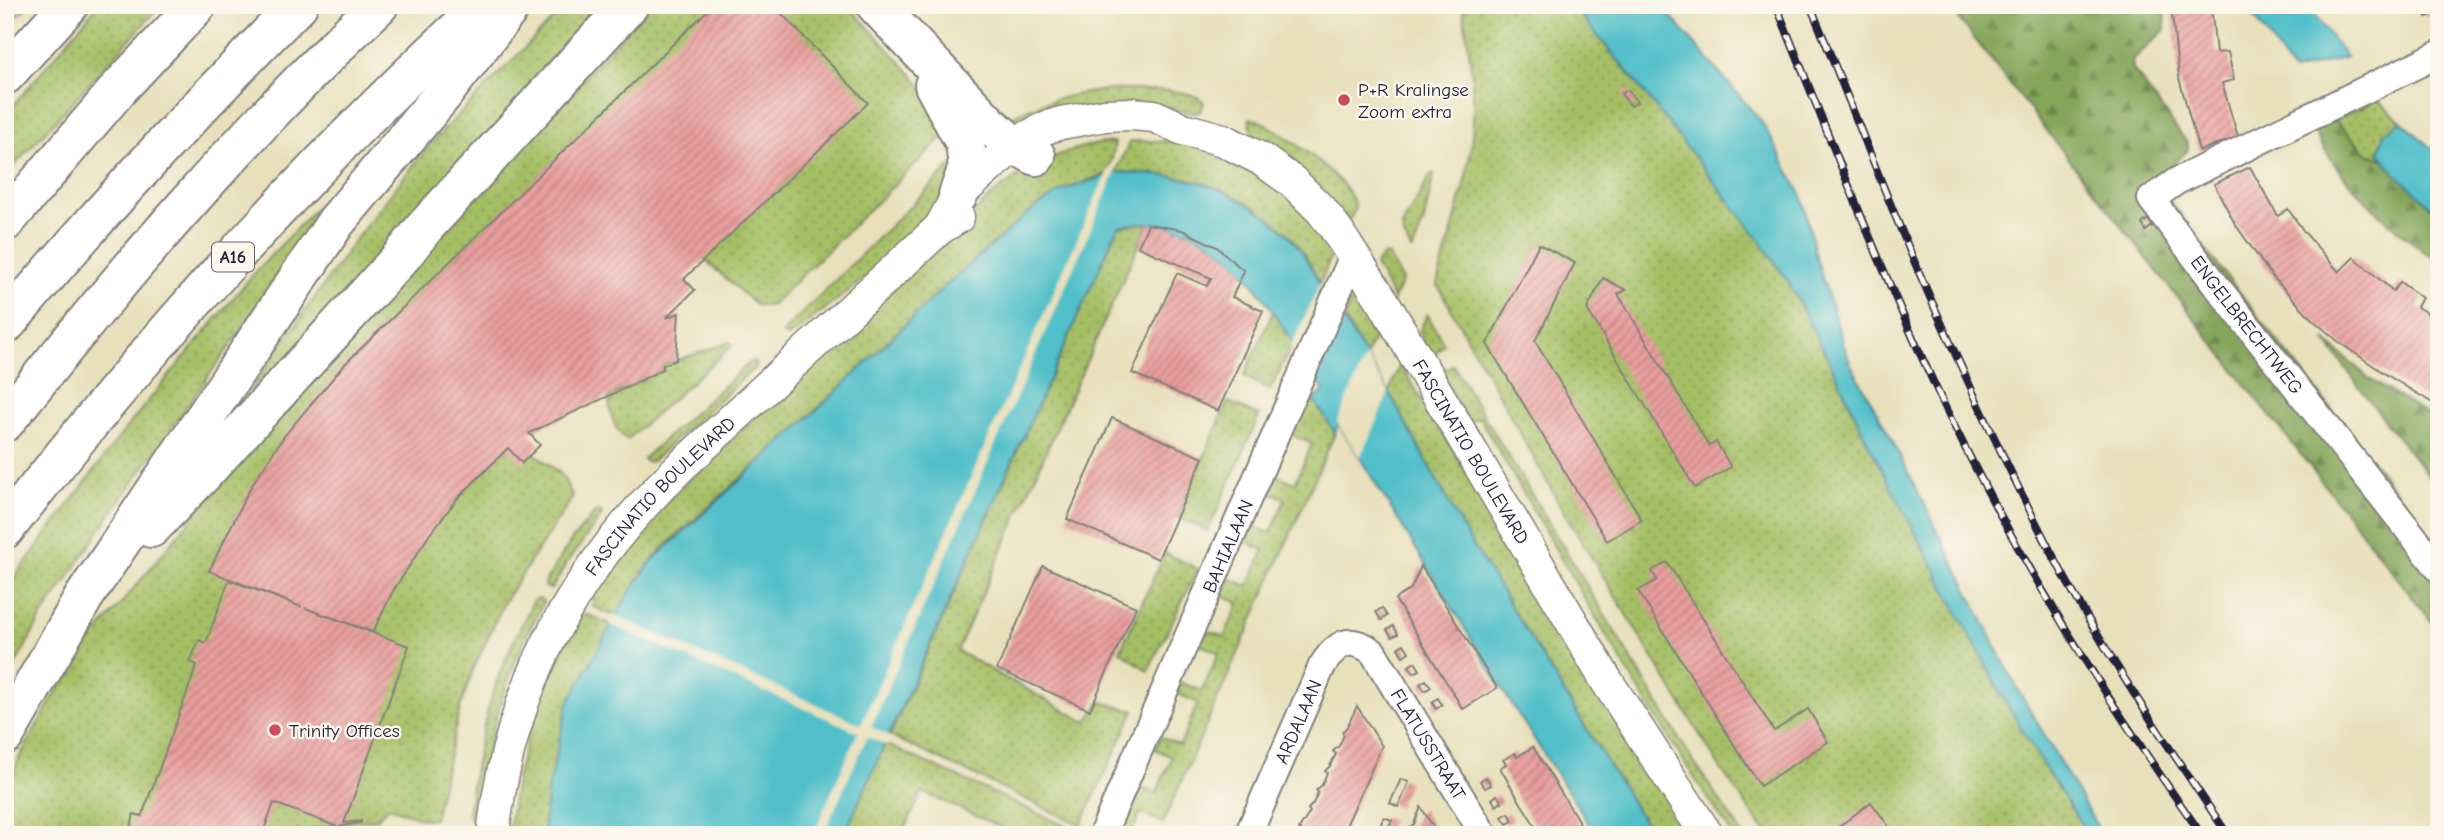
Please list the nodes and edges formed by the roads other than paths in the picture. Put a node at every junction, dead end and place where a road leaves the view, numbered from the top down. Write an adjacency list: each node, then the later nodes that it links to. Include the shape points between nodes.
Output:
1 (69, 5): 11 (highway)
2 (197, 5): 14 (highway)
3 (298, 5): 17 (highway, via 133,177)
4 (379, 5): 18 (highway, via 181,210)
5 (484, 5): 19 (highway, A16, via 365,119 242,248 137,365)
6 (512, 5): 21 (highway, via 336,222)
7 (629, 5): 21 (highway, via 210,467)
8 (876, 5): 9 (highway)
9 (911, 43): 12 (highway, via 988,123); 13 (highway, via 965,143 967,175)
10 (2439, 54): 20 (street, ENGELBRECHTWEG, via 2177,181 2151,198)
11 (5, 75)
12 (1026, 150): 13 (street, FASCINATIO BOULEVARD); 15 (street, FASCINATIO BOULEVARD, via 1013,172); 16 (street, FASCINATIO BOULEVARD, via 1053,126 1105,115 1154,116 1223,140 1278,170 1322,211)
13 (958, 195): 15 (street, FASCINATIO BOULEVARD)
14 (5, 222)
15 (940, 228): 24 (street, FASCINATIO BOULEVARD, via 679,468 642,504 594,564 546,645 523,699)
16 (1353, 256): 25 (street, BAHIALAAN); 28 (street, FASCINATIO BOULEVARD, via 1606,680)
17 (5, 325)
18 (5, 422)
19 (5, 529)
20 (2439, 569)
21 (84, 597): 23 (highway)
22 (1373, 652): 26 (street, ARDALAAN, via 1348,642 1331,652); 27 (street, FLATUSSTRAAT)
23 (5, 734)
24 (493, 835)
25 (1102, 835)
26 (1248, 835)
27 (1484, 835)
28 (1707, 835)

